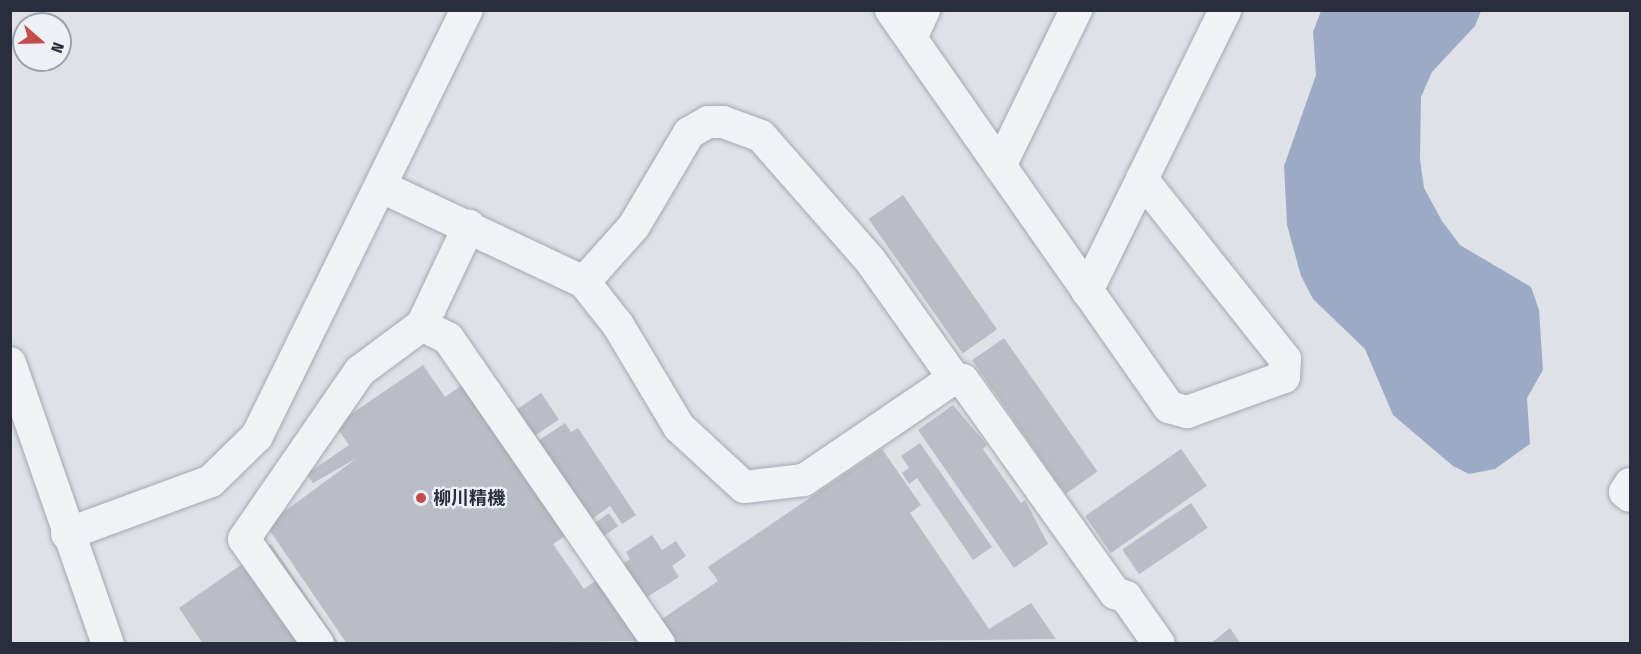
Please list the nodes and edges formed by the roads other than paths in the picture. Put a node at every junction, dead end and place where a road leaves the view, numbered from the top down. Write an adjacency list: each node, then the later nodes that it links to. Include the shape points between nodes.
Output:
1 (467, 10): 8 (street)
2 (891, 10): 5 (street)
3 (1076, 10): 6 (street)
4 (1224, 10): 7 (street)
5 (917, 24): 6 (street)
6 (1000, 166): 11 (street)
7 (1142, 179): 11 (street); 11 (street, via 1285,359 1284,377 1187,412 1169,407)
8 (382, 187): 9 (street); 17 (street, via 274,406 235,462 179,496)
9 (469, 226): 10 (street); 12 (street)
10 (584, 282): 14 (street, via 618,325 679,427 744,487 804,480); 14 (street, via 634,226 689,133 708,122 723,122 761,136 812,188)
11 (1087, 291)
12 (422, 325): 19 (street, via 360,371 244,539); 20 (street, via 448,338)
13 (10, 363): 17 (street)
14 (954, 378): 21 (street, via 963,380 1115,593 1126,597)
15 (1630, 484): 16 (street, via 1625,492)
16 (1630, 496)
17 (67, 534): 18 (street)
18 (96, 639)
19 (318, 644)
20 (659, 644)
21 (1159, 644)

